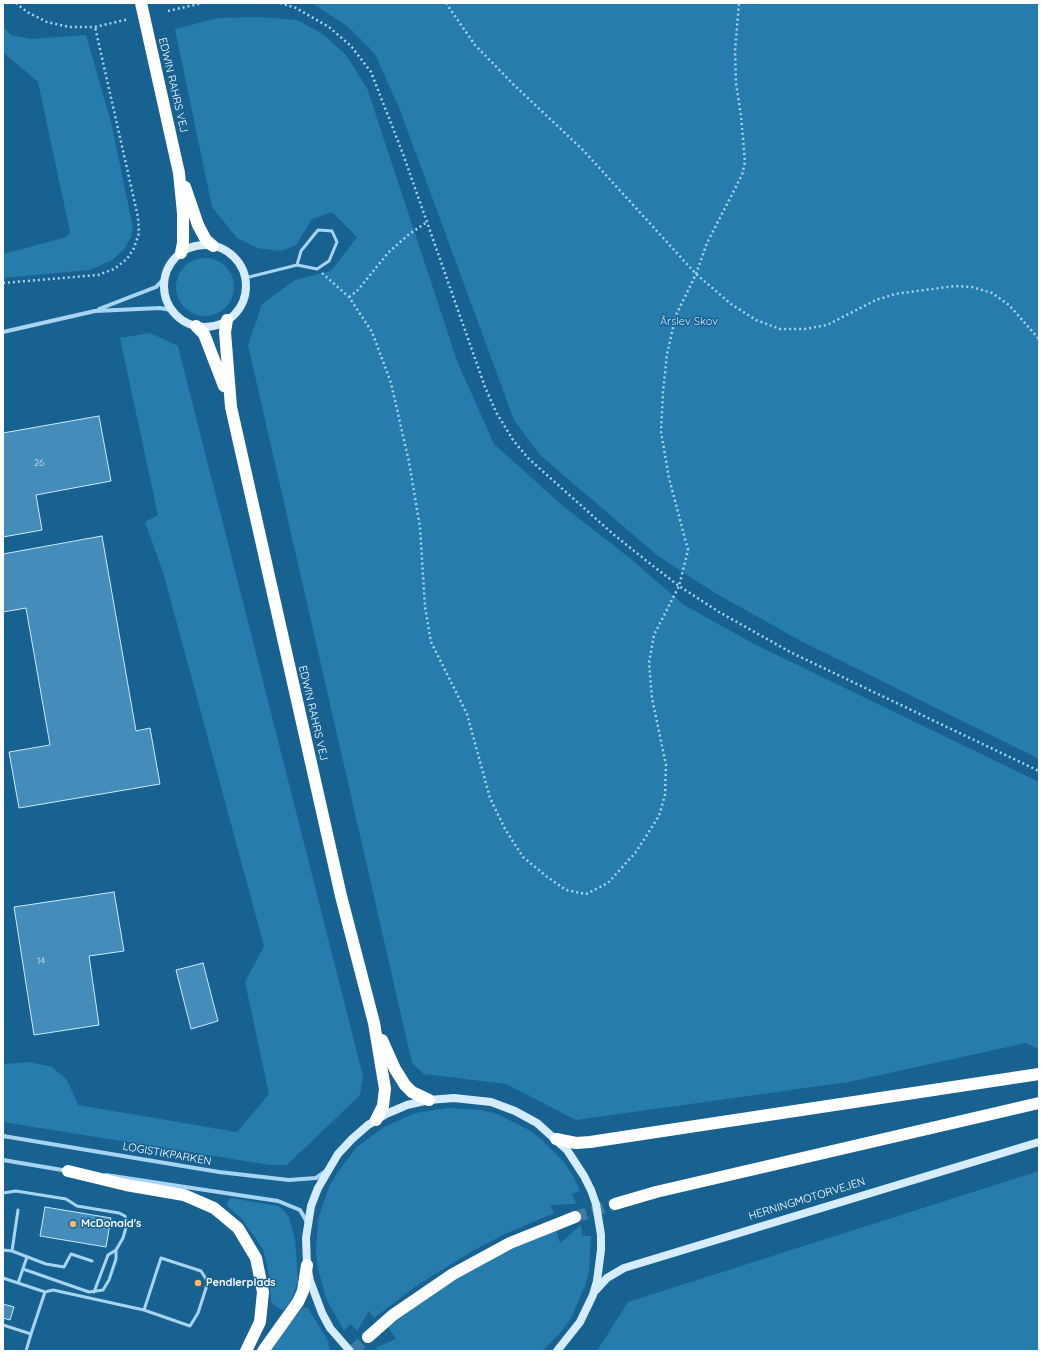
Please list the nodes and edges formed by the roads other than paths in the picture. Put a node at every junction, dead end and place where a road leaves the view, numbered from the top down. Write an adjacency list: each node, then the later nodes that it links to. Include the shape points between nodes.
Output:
1 (141, 3): 2 (highway, EDWIN RAHRS VEJ)
2 (179, 173): 3 (highway, via 198,225); 4 (highway, via 183,213)
3 (212, 246): 4 (street, via 196,246); 6 (street, via 225,251 236,260)
4 (181, 252): 7 (street, via 170,264)
5 (297, 265): 5 (lane, via 300,251 318,230 332,231 337,242 329,261 317,269); 6 (lane)
6 (245, 278): 10 (street, via 242,302 234,315)
7 (164, 279): 8 (street, via 166,301); 9 (street, via 156,287)
8 (172, 310): 9 (street, via 160,308); 11 (street, via 182,320)
9 (95, 311): 12 (street)
10 (227, 320): 11 (street, via 212,326); 13 (highway, via 225,332)
11 (196, 326): 13 (highway, via 204,334)
12 (3, 332)
13 (232, 407): 14 (highway, EDWIN RAHRS VEJ, via 341,896)
14 (374, 1023): 16 (highway, via 405,1085 412,1092); 18 (highway, via 385,1089 383,1106)
15 (1039, 1074): 20 (highway, via 590,1142 576,1143)
16 (429, 1100): 18 (street, via 396,1109); 20 (street, via 466,1098 497,1104 526,1117)
17 (1039, 1103): 26 (highway, via 656,1192)
18 (376, 1120): 24 (street, via 348,1142)
19 (3, 1136): 24 (street, LOGISTIKPARKEN, via 219,1172 289,1180 316,1178)
20 (556, 1139): 41 (street, via 567,1150 584,1176 597,1212 601,1250)
21 (1039, 1142): 41 (street, HERNINGMOTORVEJEN, via 624,1268 607,1278)
22 (4, 1160): 23 (street)
23 (68, 1171): 29 (street, via 127,1177 278,1201 300,1210); 47 (highway, via 189,1196 214,1208 238,1228 256,1258 263,1292 260,1322)
24 (326, 1171): 29 (street, via 316,1194)
25 (3, 1193): 31 (lane, via 16,1191 66,1199 77,1206 125,1216 128,1224)
26 (615, 1204)
27 (18, 1210): 32 (lane)
28 (575, 1217): 45 (highway, via 510,1243 453,1274 393,1315)
29 (308, 1224): 35 (street)
30 (3, 1250): 32 (lane)
31 (116, 1250): 40 (lane, via 108,1255); 40 (lane, via 116,1259 109,1280 103,1290)
32 (12, 1251): 33 (lane)
33 (27, 1257): 34 (lane, via 64,1267 71,1254); 36 (lane)
34 (92, 1261)
35 (307, 1265): 48 (highway, via 303,1291 298,1302); 49 (street, via 310,1282 322,1313 330,1328)
36 (23, 1269): 38 (lane); 40 (lane)
37 (3, 1278): 38 (lane)
38 (18, 1283): 39 (lane)
39 (45, 1292): 42 (lane, via 53,1290); 44 (lane)
40 (94, 1292)
41 (593, 1295): 50 (street, via 580,1322)
42 (144, 1310): 42 (lane, via 190,1326 198,1313 208,1282 201,1271 161,1258)
43 (3, 1325): 44 (lane)
44 (31, 1334): 46 (lane)
45 (368, 1337)
46 (26, 1351)
47 (246, 1351)
48 (263, 1351)
49 (350, 1351)
50 (557, 1351)

